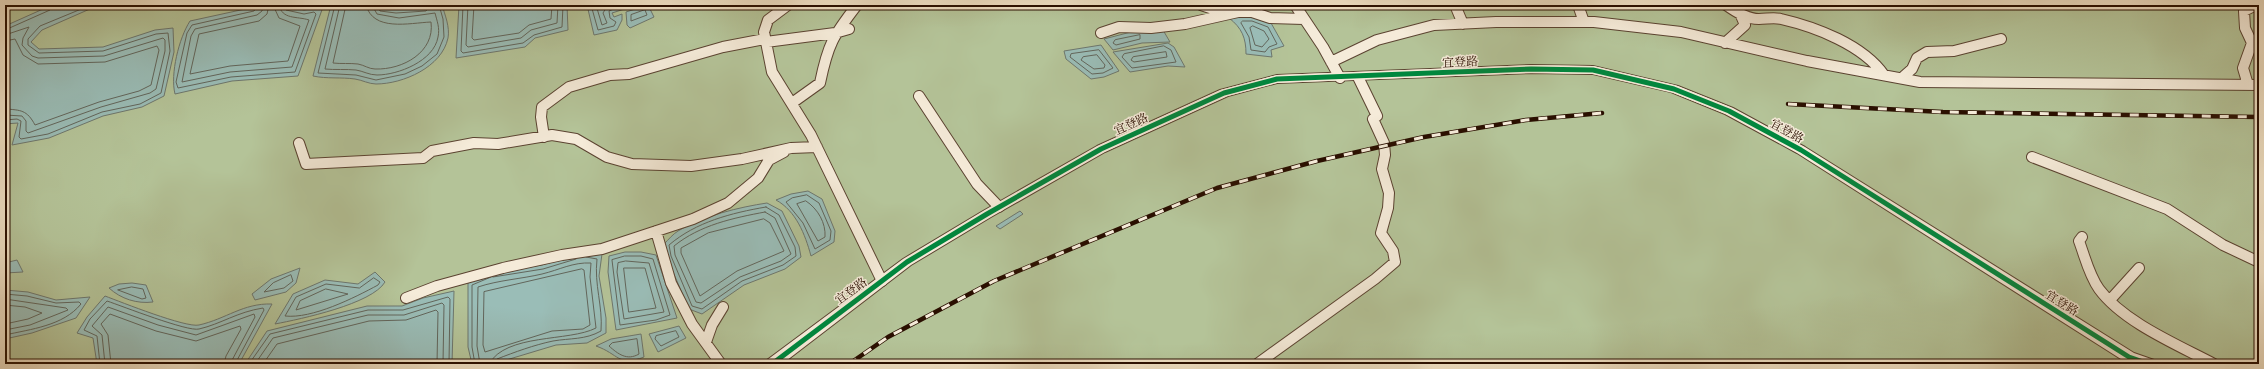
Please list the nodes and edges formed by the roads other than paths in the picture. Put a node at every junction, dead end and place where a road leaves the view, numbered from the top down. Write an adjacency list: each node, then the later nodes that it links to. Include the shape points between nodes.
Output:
1 (785, 5): 19 (street, via 768,20 764,32)
2 (857, 5): 16 (street)
3 (1201, 5): 10 (street, via 1213,9 1241,7)
4 (1295, 5): 12 (street)
5 (1455, 5): 14 (street)
6 (1578, 5): 13 (street)
7 (1726, 5): 11 (street)
8 (1733, 5): 11 (street)
9 (2256, 5): 26 (street, via 2244,11 2245,28 2252,43 2243,68)
10 (1246, 12): 12 (street, via 1270,18); 17 (street, via 1171,25 1119,27)
11 (1741, 15): 20 (street, via 1745,25); 22 (street, via 1758,19 1779,18 1798,24 1866,55)
12 (1304, 19): 21 (street)
13 (1584, 22): 14 (street); 20 (street, via 1681,32)
14 (1464, 24): 21 (street, via 1434,25 1377,40)
15 (849, 29): 16 (street)
16 (835, 33): 19 (street); 29 (street, via 827,50 820,83)
17 (1101, 33)
18 (2002, 40): 23 (street, via 1954,51 1927,52 1917,58)
19 (765, 41): 29 (street, via 772,72); 30 (street, via 723,47 629,74 610,76 569,87 542,107)
20 (1725, 43): 22 (street)
21 (1331, 62): 25 (street)
22 (1884, 75): 26 (street, via 1920,82)
23 (1904, 76)
24 (1358, 77): 25 (street, 宜登路); 47 (street, via 1377,116 1373,119 1384,136 1386,158 1382,168 1389,182 1390,200 1381,233 1393,251 1395,262); 48 (street, 宜登路, via 1531,69 1593,70 1691,94 1729,111 1801,150 2130,357)
25 (1340, 78): 35 (street, 宜登路, via 1277,79 1224,93 1101,149)
26 (2248, 85): 27 (street)
27 (2259, 85)
28 (919, 96): 35 (street, via 977,184)
29 (792, 103): 32 (street)
30 (544, 137): 31 (street, via 498,144 474,143 432,151 423,158 306,164); 33 (street, via 562,135 576,139 607,157 632,164 691,166 742,159)
31 (299, 143)
32 (817, 147): 33 (street); 40 (street)
33 (791, 148): 36 (street, via 769,160 758,178 728,203 693,219)
34 (2032, 157): 38 (street, via 2167,209 2209,238)
35 (999, 207): 40 (street, 宜登路, via 907,262)
36 (656, 231): 41 (street, via 602,249 503,268 438,286); 44 (street, via 671,283 692,324)
37 (2082, 237): 42 (street, via 2078,241 2092,274 2102,293)
38 (2259, 262)
39 (2139, 268): 42 (street)
40 (882, 281): 46 (street, 宜登路)
41 (406, 298)
42 (2110, 300): 49 (street, via 2164,337)
43 (723, 307): 44 (street, via 712,325)
44 (706, 342): 45 (street)
45 (721, 364)
46 (772, 364)
47 (1257, 364)
48 (2149, 364)
49 (2214, 364)

